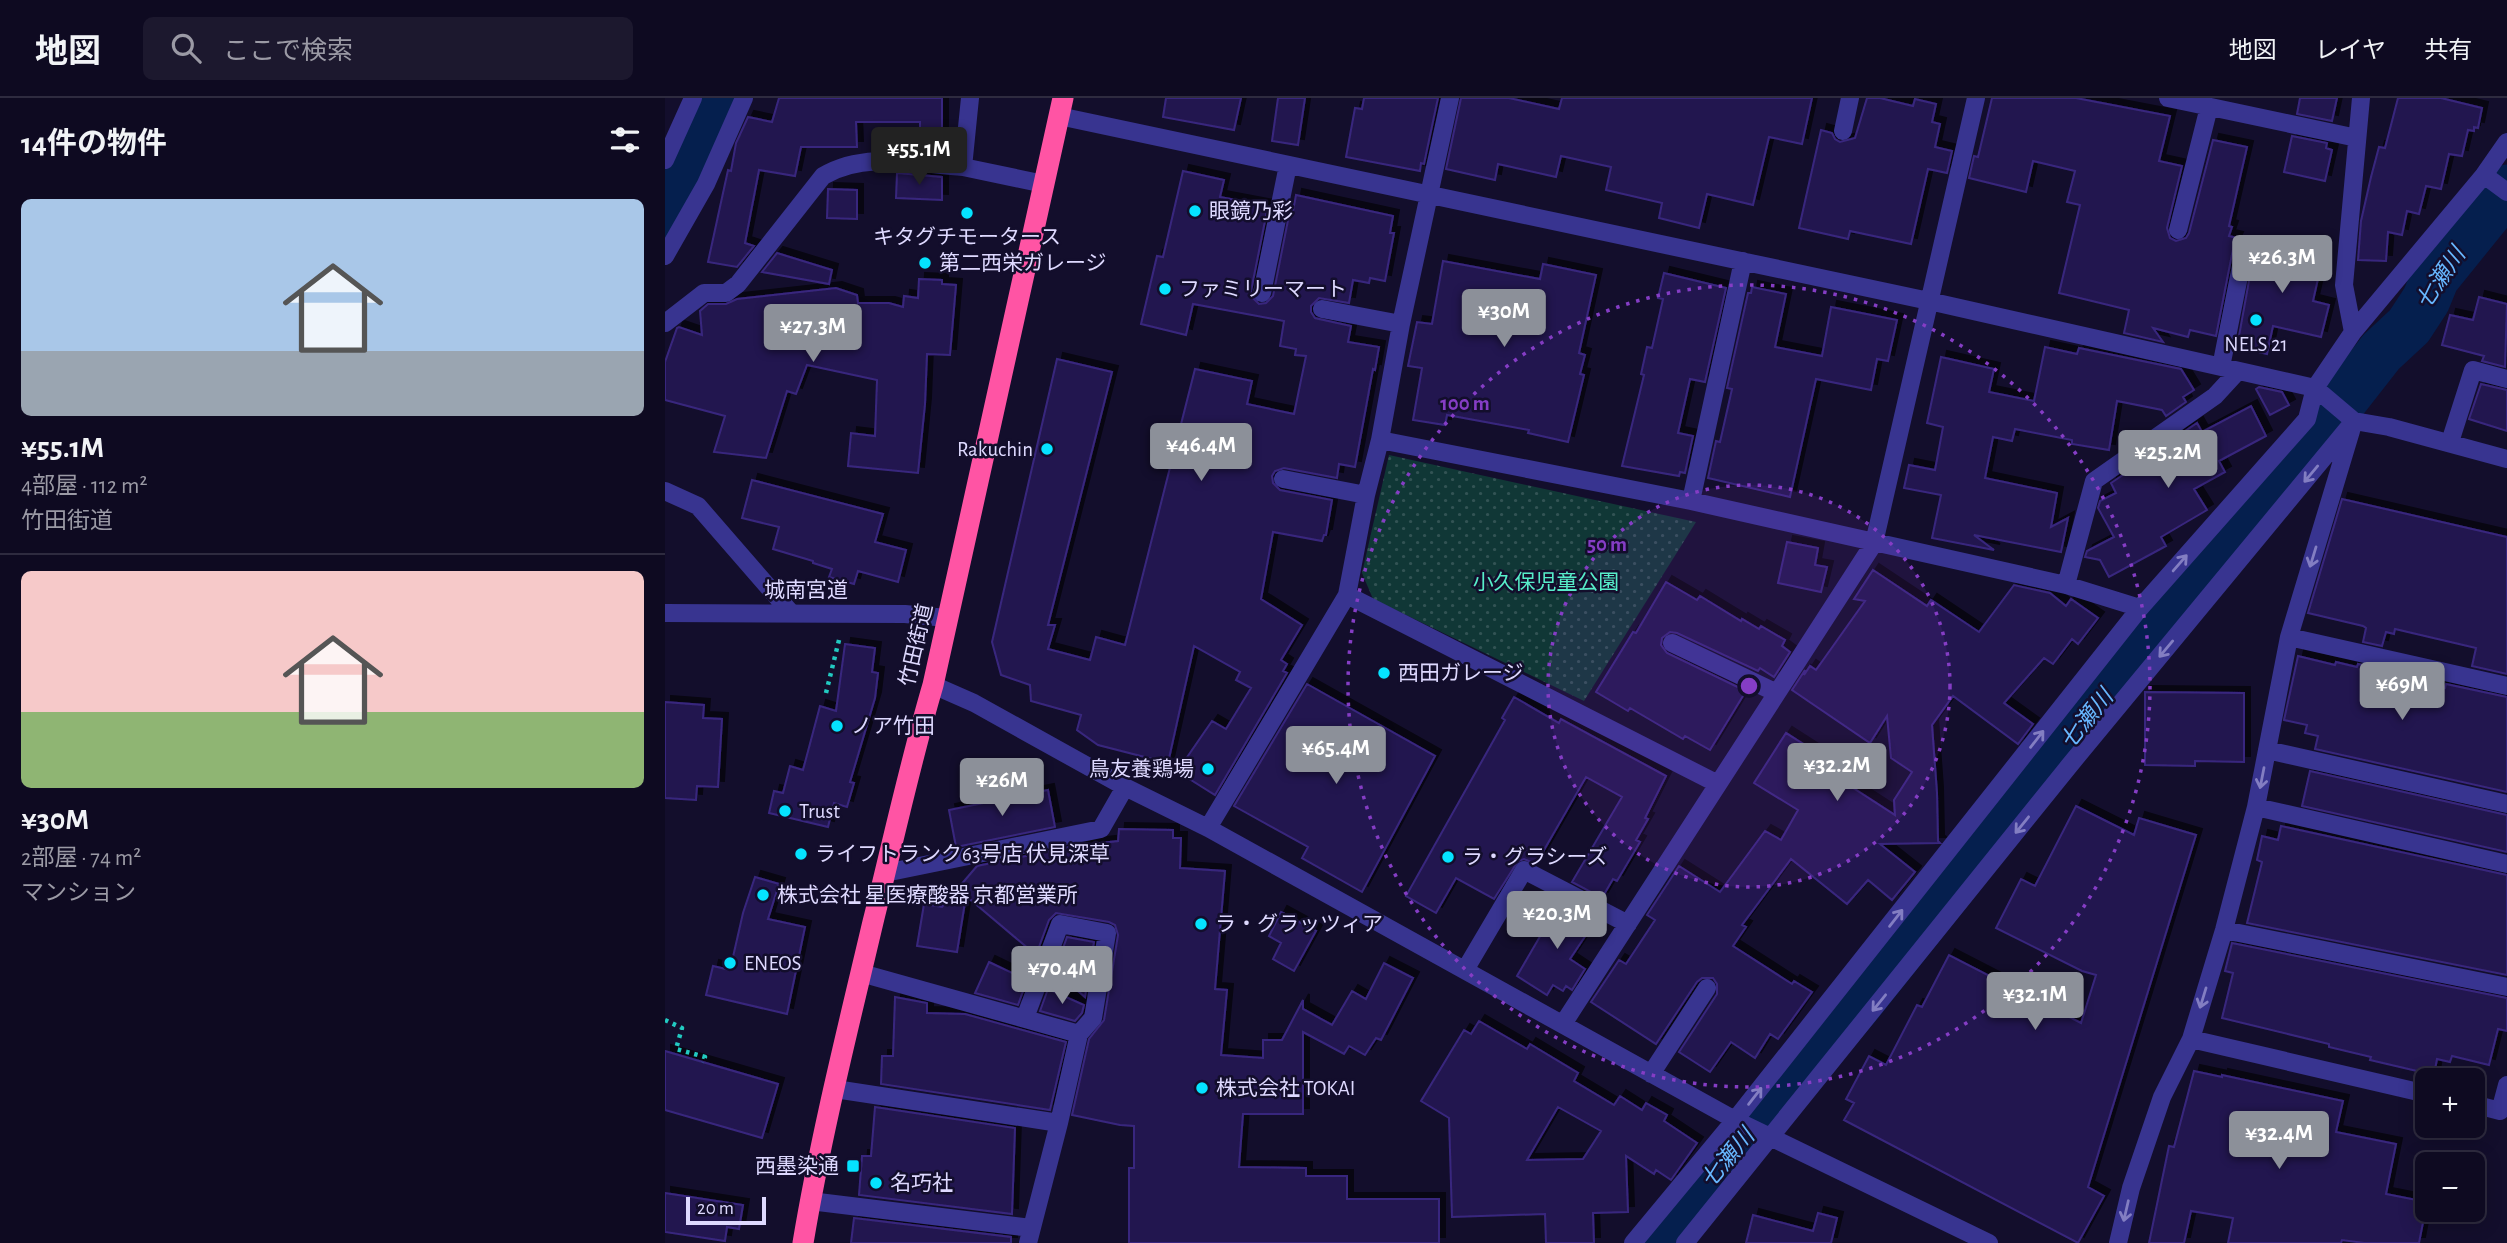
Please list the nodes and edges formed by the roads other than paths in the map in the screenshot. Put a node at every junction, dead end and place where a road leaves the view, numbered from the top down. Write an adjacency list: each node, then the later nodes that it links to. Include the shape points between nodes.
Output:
1 (693, 98): 14 (street)
2 (744, 98): 22 (street, via 706,184)
3 (970, 98): 16 (street)
4 (1450, 98): 19 (street)
5 (1850, 98): 11 (street)
6 (1976, 98): 25 (street)
7 (2168, 98): 10 (street)
8 (2361, 98): 12 (street)
9 (1061, 107): 15 (street); 17 (highway, 竹田街道)
10 (2209, 107): 12 (street); 20 (street)
11 (1843, 131)
12 (2357, 138): 29 (street, via 2344,285)
13 (2507, 142): 18 (street)
14 (665, 160)
15 (1288, 165): 19 (street); 24 (street)
16 (963, 167): 17 (street); 27 (street, via 862,161 832,171 823,176 738,284 726,293 704,293)
17 (1044, 184): 47 (highway, 竹田街道)
18 (2496, 184): 29 (street)
19 (1428, 194): 23 (street); 28 (street)
20 (2178, 230)
21 (2245, 246): 30 (street)
22 (665, 256)
23 (1743, 261): 25 (street); 40 (street)
24 (1262, 293)
25 (1929, 301): 30 (street); 41 (street)
26 (1322, 309): 28 (street)
27 (665, 323)
28 (1401, 324): 34 (street)
29 (2353, 332): 32 (street)
30 (2230, 369): 32 (street); 42 (street, via 2215,396 2094,481)
31 (2507, 379): 35 (street, via 2473,370)
32 (2315, 388): 33 (street); 44 (street, one-way to 32, via 2307,419)
33 (2351, 419): 35 (street); 48 (street, one-way to 48); 78 (street, one-way to 78)
34 (1380, 440): 39 (street); 40 (street)
35 (2450, 442): 36 (street)
36 (2507, 459)
37 (1283, 479): 39 (street)
38 (665, 491): 46 (street, via 698,506)
39 (1366, 495): 43 (street)
40 (1691, 501): 41 (street)
41 (1874, 543): 42 (street); 52 (street)
42 (2066, 585): 44 (street)
43 (1347, 595): 54 (street); 58 (street)
44 (2140, 608): 76 (street, one-way to 44)
45 (665, 612): 46 (street, 城南宮道)
46 (791, 613): 47 (street, 城南宮道)
47 (946, 618): 50 (highway, 竹田街道)
48 (2289, 637): 51 (street); 53 (street)
49 (1672, 643): 52 (street)
50 (933, 685): 55 (street); 60 (highway, 竹田街道)
51 (2507, 686)
52 (1777, 693): 54 (street)
53 (2267, 750): 56 (street); 57 (street, one-way to 57)
54 (1718, 784): 61 (street)
55 (1125, 787): 58 (street); 60 (street, via 1101,829)
56 (2507, 804)
57 (2256, 807): 59 (street); 62 (street)
58 (1208, 828): 63 (street)
59 (2507, 864)
60 (885, 873): 64 (highway, 竹田街道)
61 (1628, 924): 63 (street, via 1524,870); 68 (street)
62 (2224, 930): 65 (street); 70 (street, one-way to 70)
63 (1465, 970): 68 (street)
64 (861, 973): 67 (street); 73 (highway, 竹田街道)
65 (2507, 987)
66 (1707, 988): 71 (street)
67 (1025, 1018): 69 (street); 69 (street, via 1060,924 1107,933 1093,1018)
68 (1563, 1024): 71 (street)
69 (1079, 1034): 77 (street)
70 (2190, 1039): 74 (street); 85 (street, one-way to 85, via 2162,1097)
71 (1651, 1074): 76 (street)
72 (2507, 1085): 75 (street, via 2500,1111)
73 (835, 1089): 77 (street); 79 (highway, 竹田街道)
74 (2415, 1091)
75 (2485, 1107)
76 (1738, 1122): 78 (street); 82 (street)
77 (1059, 1123): 80 (street)
78 (1767, 1137): 83 (street); 84 (street)
79 (810, 1201): 80 (street); 81 (highway, 竹田街道)
80 (1029, 1236)
81 (803, 1243)
82 (1633, 1243)
83 (1685, 1243)
84 (1989, 1243)
85 (2118, 1243)

